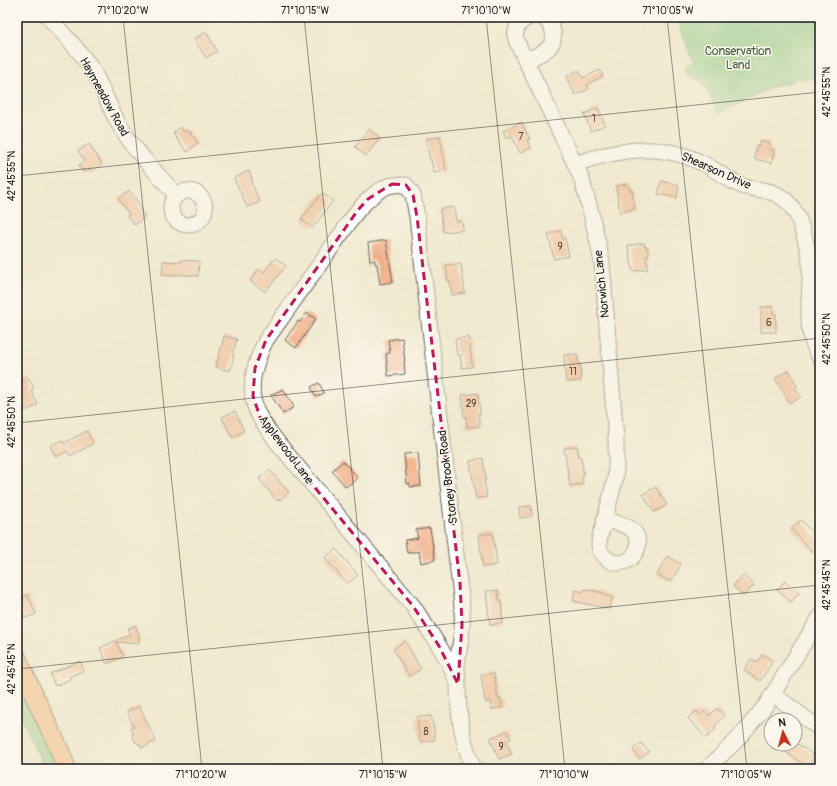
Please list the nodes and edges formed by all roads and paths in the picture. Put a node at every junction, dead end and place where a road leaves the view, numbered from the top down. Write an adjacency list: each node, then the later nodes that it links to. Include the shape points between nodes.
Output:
1 (48, 17): 7 (street, Haymeadow Road, via 88,63 125,135)
2 (529, 17): 4 (street, Norwich Lane, via 521,22 516,32 516,40)
3 (541, 17): 4 (street, via 552,27 552,43 546,50)
4 (526, 60): 5 (street, Norwich Lane)
5 (575, 164): 8 (street, Shearson Drive, via 639,149 673,152 702,162 742,186 768,191 785,199 797,214 809,251 809,326 811,340); 9 (street, Norwich Lane, via 585,191 602,263 616,439 615,478)
6 (406, 185): 12 (street, Stoney Brook Road, via 412,195 417,217 460,583 462,624 457,668); 12 (street, Applewood Lane, via 392,184 378,191 358,210 266,340 255,368 253,396 255,408 278,443 412,606 439,646)
7 (176, 195)
8 (820, 358)
9 (604, 520)
10 (820, 617): 13 (street)
11 (17, 658): 15 (main road)
12 (458, 684): 16 (street, Stoney Brook Road, via 461,730)
13 (773, 694): 14 (street); 17 (street, via 738,739)
14 (820, 729)
15 (67, 769)
16 (474, 769)
17 (707, 769)

